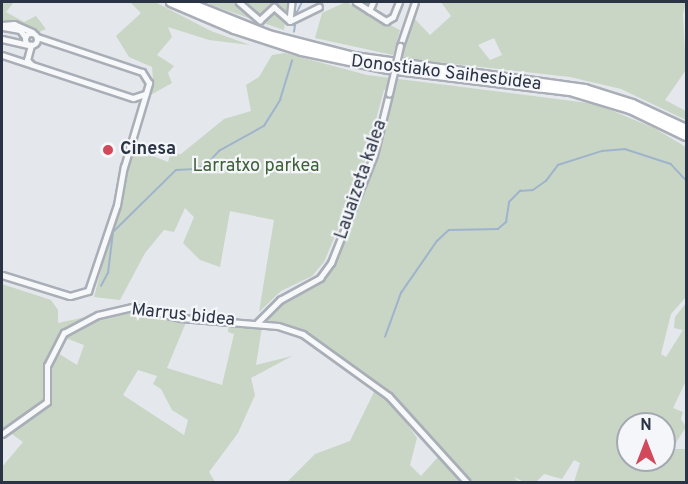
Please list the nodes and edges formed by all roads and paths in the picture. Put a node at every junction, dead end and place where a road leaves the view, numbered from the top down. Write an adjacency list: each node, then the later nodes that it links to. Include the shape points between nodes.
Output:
1 (171, 2): 24 (highway, Donostiako Saihesbidea, via 234,30 302,51 407,72 570,91 630,109)
2 (186, 2): 23 (highway, Donostiako Saihesbidea, via 258,32 354,57 585,89 632,104)
3 (239, 2): 11 (street, via 260,20 274,7)
4 (292, 2): 11 (street)
5 (356, 2): 10 (street)
6 (374, 2): 10 (street)
7 (399, 2): 10 (street, via 388,21)
8 (416, 2): 19 (street, Lauaizeta kalea)
9 (319, 7): 11 (street)
10 (369, 10)
11 (290, 21)
12 (2, 25): 13 (street); 14 (street, via 18,25)
13 (21, 31): 16 (street); 17 (street, via 20,38)
14 (35, 35): 16 (street); 18 (street); 22 (street, via 142,72 148,79)
15 (2, 37): 17 (street); 18 (street)
16 (25, 37): 17 (street); 18 (street)
17 (11, 38)
18 (30, 45): 21 (street, via 27,60)
19 (400, 46): 26 (street, Lauaizeta kalea, bridge, via 374,155 331,263 320,278 280,300)
20 (2, 55): 21 (street)
21 (31, 64): 22 (street, via 133,98)
22 (145, 94): 25 (street, via 119,200 88,291 70,296)
23 (687, 129)
24 (687, 136)
25 (2, 275)
26 (262, 316): 27 (street, Lauaizeta kalea); 28 (street)
27 (257, 323): 28 (street); 29 (street, Marrus bidea, via 181,318 132,308 98,315 64,333 47,366 45,405)
28 (268, 324): 30 (street, via 303,334 388,396)
29 (2, 434)
30 (467, 483)

